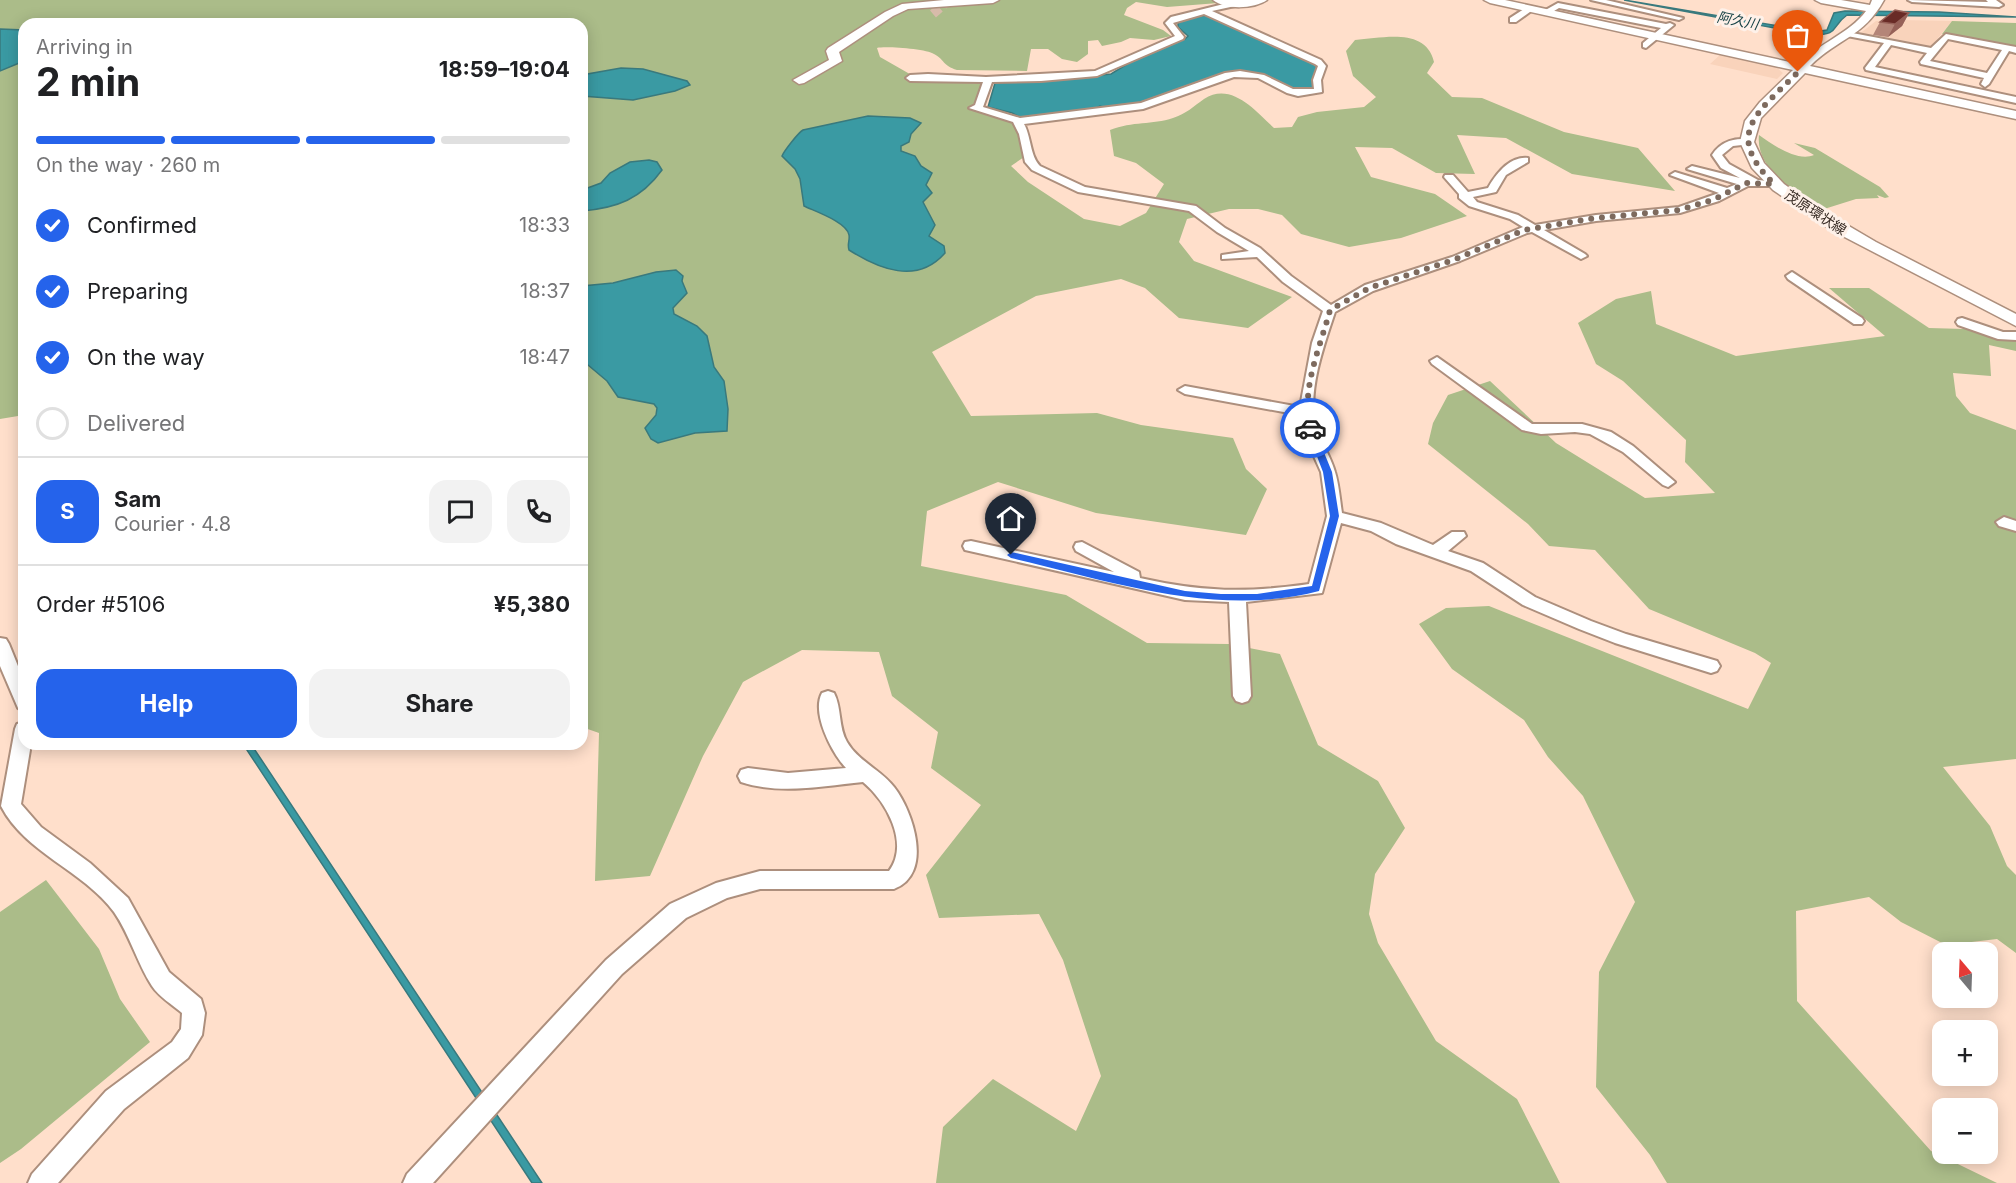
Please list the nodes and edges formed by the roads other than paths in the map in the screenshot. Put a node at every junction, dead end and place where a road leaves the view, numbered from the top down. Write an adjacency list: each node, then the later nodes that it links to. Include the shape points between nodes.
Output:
1 (993, 0): 25 (street, via 919,3 898,8 832,51 836,61)
2 (1219, 0): 9 (street)
3 (1261, 0): 9 (street)
4 (1490, 0): 10 (street)
5 (1595, 0): 15 (street, via 1680,16)
6 (1821, 0): 11 (street)
7 (1912, 0): 8 (street, via 1999,5)
8 (1990, 0)
9 (1232, 4): 12 (street)
10 (1530, 9): 13 (street); 14 (street)
11 (1873, 10): 16 (street)
12 (1205, 11): 26 (street, via 1174,19 1170,23 1180,37 1172,42 1104,71); 31 (street, via 1318,62 1322,66 1317,80 1319,90 1293,93 1242,73 1143,106)
13 (1546, 12): 15 (street, via 1558,5); 17 (street)
14 (1513, 20)
15 (1668, 27): 17 (street)
16 (1850, 34): 18 (street); 22 (street, via 1816,53)
17 (1656, 36): 19 (street); 22 (street)
18 (1889, 42): 21 (street); 27 (street, via 1869,68)
19 (1646, 45)
20 (2011, 49): 21 (street, via 1946,36); 23 (street)
21 (1932, 51): 23 (street, via 1924,62)
22 (1802, 68): 29 (street); 32 (street, via 1750,123)
23 (1989, 76): 27 (street)
24 (910, 78): 26 (street)
25 (799, 80)
26 (988, 80): 31 (street, via 976,108)
27 (1980, 92): 28 (street); 29 (street)
28 (2016, 100)
29 (1972, 105): 30 (street)
30 (2016, 115)
31 (1020, 121): 44 (street, via 1030,162 1036,168 1082,190 1191,208)
32 (1748, 142): 37 (street, via 1731,143 1717,155 1725,166); 38 (street, 茂原環状線, via 1756,162)
33 (1524, 160): 40 (street, via 1502,173 1492,190)
34 (1692, 169): 37 (street)
35 (1675, 175): 39 (street)
36 (1449, 177): 40 (street)
37 (1750, 183): 38 (street); 39 (street)
38 (1774, 184): 50 (street, 茂原環状線, via 1845,231)
39 (1728, 192): 41 (street)
40 (1463, 196): 43 (street, via 1473,204)
41 (1715, 199): 42 (street); 43 (street, via 1680,210)
42 (1660, 203)
43 (1533, 228): 45 (street); 48 (street, via 1369,288)
44 (1259, 253): 46 (street); 48 (street)
45 (1581, 256)
46 (1226, 257)
47 (1792, 276): 49 (street)
48 (1330, 310): 55 (street, via 1318,343)
49 (1858, 321)
50 (2016, 321)
51 (1962, 322): 52 (street, via 2002,336)
52 (2016, 336)
53 (1437, 361): 56 (street, via 1527,427 1594,430 1623,446)
54 (1185, 390): 55 (street)
55 (1306, 412): 57 (street, via 1328,472)
56 (1668, 482)
57 (1335, 516): 61 (street, via 1376,527); 63 (street, via 1316,589)
58 (1458, 536): 61 (street)
59 (971, 546): 62 (street)
60 (1082, 547): 62 (street)
61 (1435, 552): 65 (street, via 1477,567 1529,601 1585,625)
62 (1155, 587): 63 (street, via 1185,594)
63 (1237, 597): 67 (street)
64 (0, 644): 66 (street)
65 (1711, 666)
66 (18, 688)
67 (1242, 696)
68 (828, 698): 70 (street, via 832,728 840,746)
69 (20, 750): 72 (street, via 11,806 34,833 83,869 121,905 161,980 193,1007 195,1018 195,1028 184,1045 115,1100)
70 (865, 774): 71 (street, via 788,781); 73 (street, via 890,796 908,849 906,862 894,880 760,880 723,890 678,910 614,967)
71 (748, 776)
72 (41, 1183)
73 (416, 1183)

